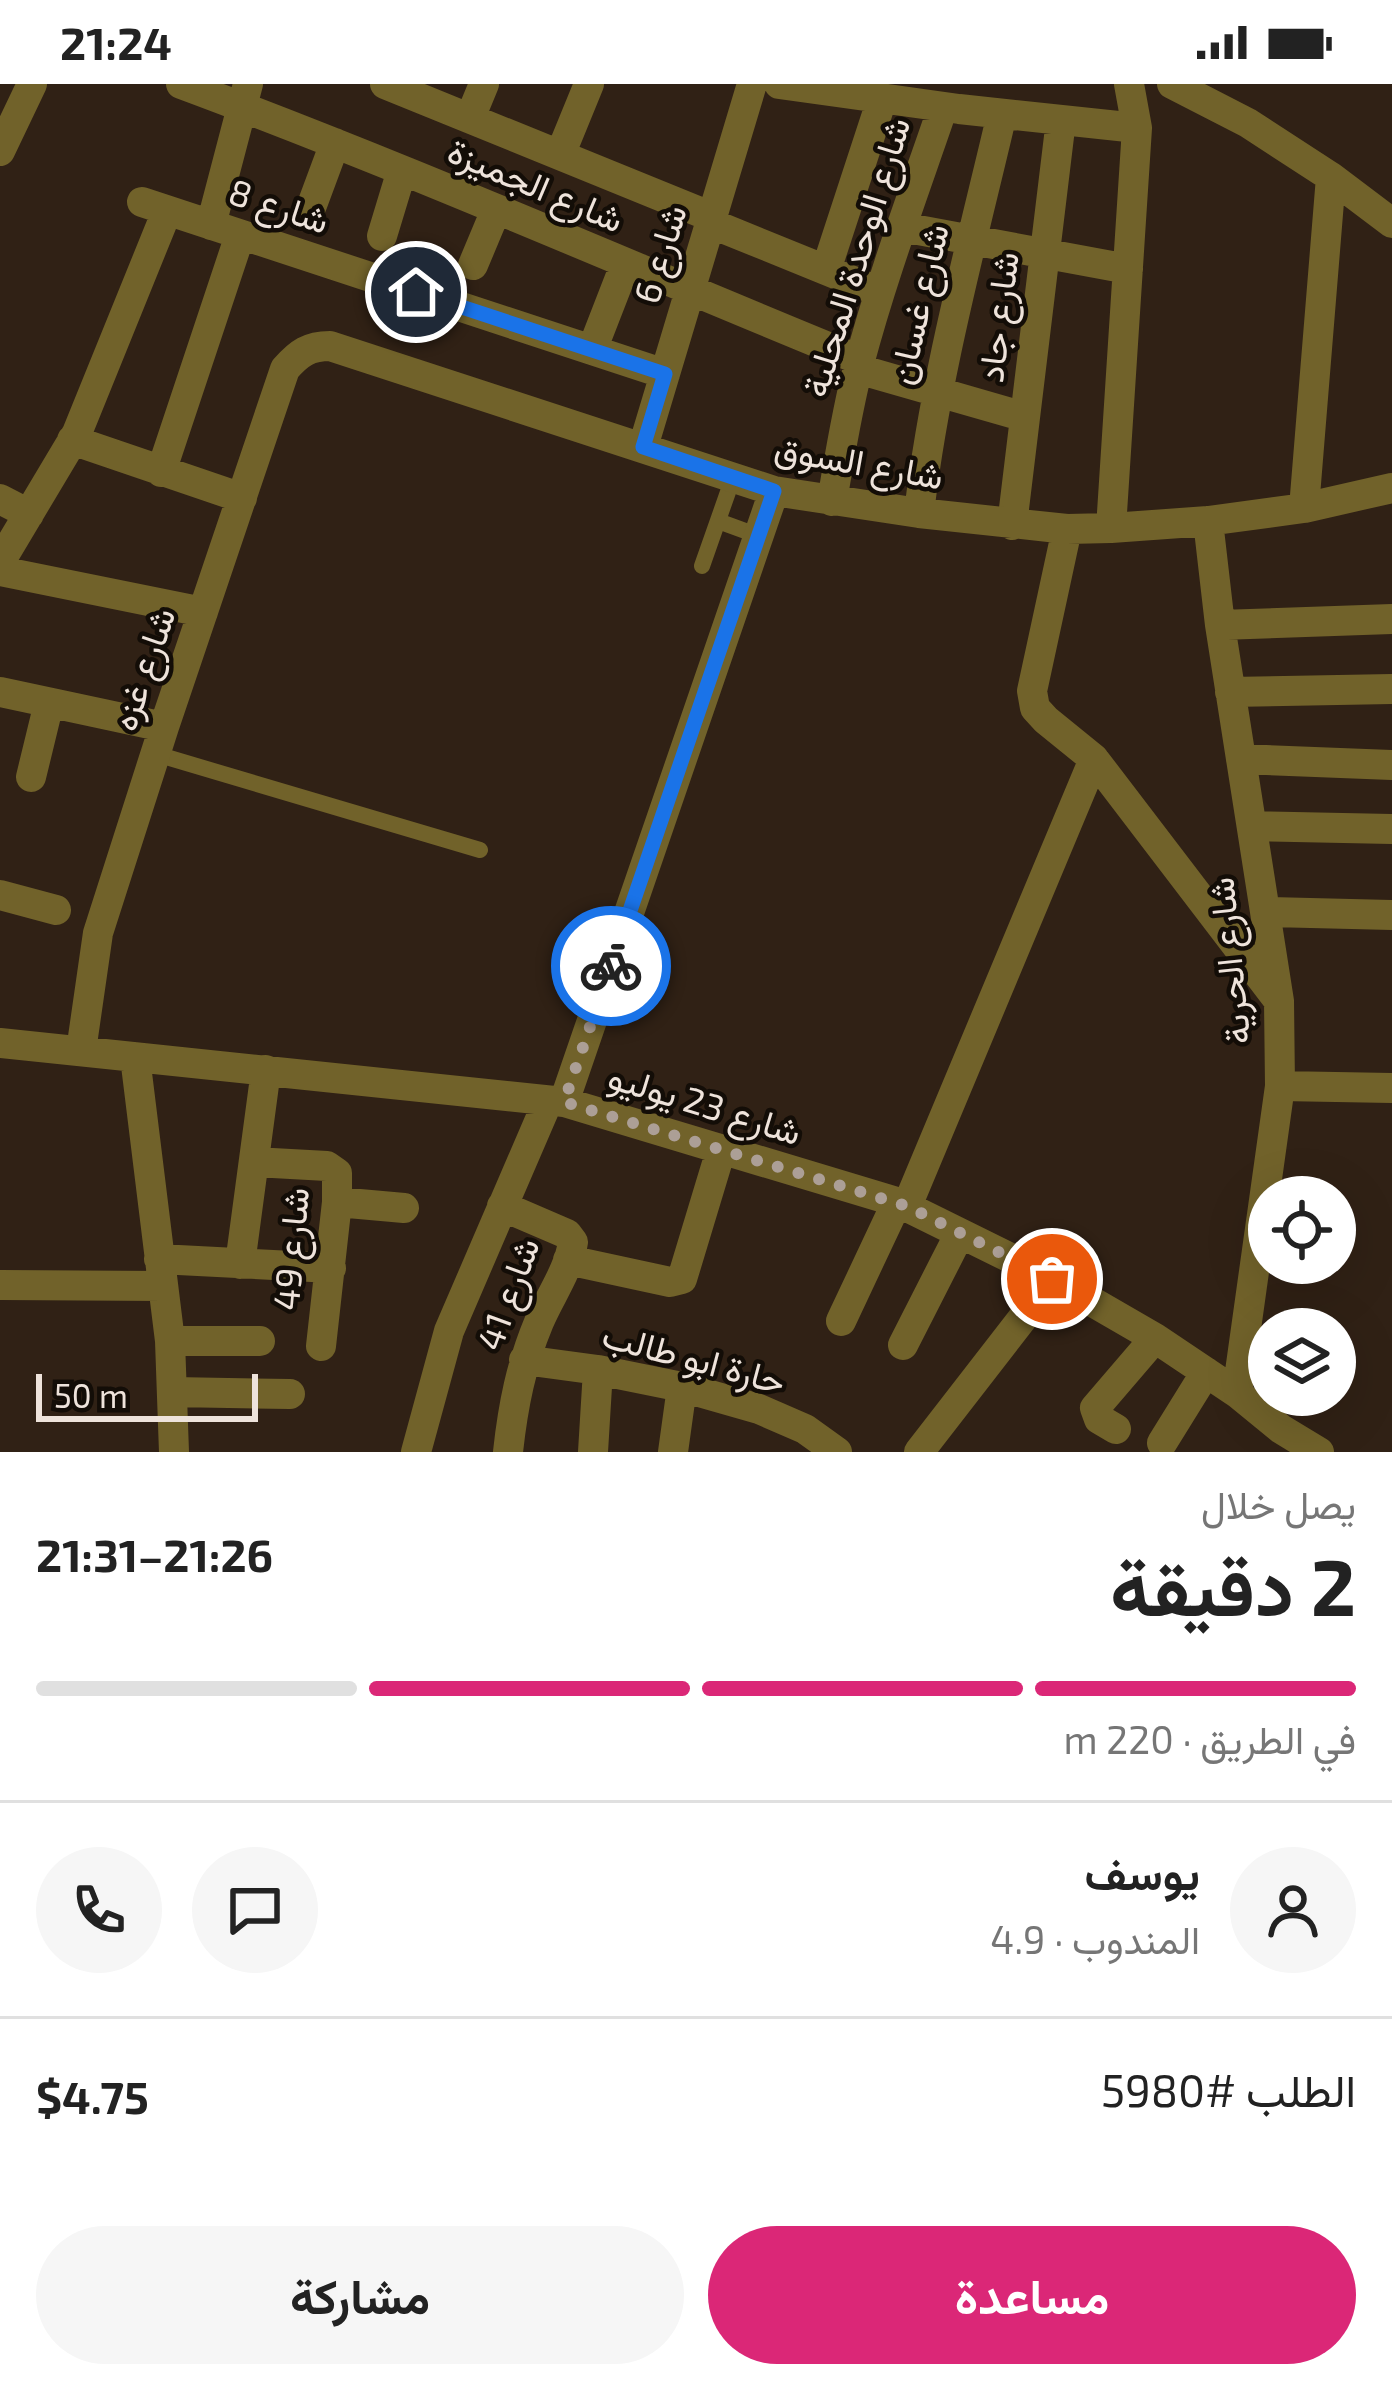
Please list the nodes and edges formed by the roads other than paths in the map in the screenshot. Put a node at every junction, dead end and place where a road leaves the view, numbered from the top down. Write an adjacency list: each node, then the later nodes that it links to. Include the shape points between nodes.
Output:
1 (32, 84): 19 (street)
2 (181, 84): 12 (street, شارع الجميزة)
3 (386, 84): 15 (street)
4 (484, 84): 15 (street)
5 (589, 84): 20 (street)
6 (752, 84): 25 (street, شارع 6)
7 (1130, 84): 17 (street)
8 (1172, 84): 11 (street)
9 (794, 85): 10 (street)
10 (864, 92): 13 (street); 35 (street)
11 (1209, 92): 22 (street)
12 (245, 95): 18 (street, شارع الجميزة); 28 (street)
13 (955, 100): 14 (street); 27 (street, شارع الوحدة المحلية)
14 (1002, 114): 16 (street); 30 (street, شارع غسان)
15 (470, 118): 20 (street)
16 (1061, 119): 17 (street); 31 (street, شارع جاد)
17 (1137, 128): 34 (street)
18 (335, 143): 21 (street, شارع الجميزة); 23 (street)
19 (0, 152)
20 (560, 155): 25 (street)
21 (402, 170): 24 (street, شارع الجميزة); 29 (street)
22 (1331, 177): 26 (street); 53 (street)
23 (312, 205)
24 (496, 210): 32 (street); 33 (street, شارع الجميزة)
25 (711, 220): 35 (street); 36 (street, شارع 6)
26 (1392, 223)
27 (902, 227): 30 (street); 37 (street, شارع الوحدة المحلية)
28 (226, 230): 39 (street, شارع 8); 44 (street, شارع 8, via 154,206); 46 (street)
29 (382, 236)
30 (972, 240): 31 (street); 42 (street, شارع غسان)
31 (1045, 254): 34 (street); 43 (street, شارع جاد)
32 (473, 265)
33 (625, 265): 36 (street, شارع الجميزة); 39 (street)
34 (1128, 269): 59 (street)
35 (826, 270): 37 (street)
36 (690, 291): 40 (street, شارع الجميزة); 41 (street, شارع 6)
37 (880, 292): 40 (street, شارع الوحدة المحلية)
38 (331, 346): 45 (street, شارع السوق); 50 (street, شارع غزه, via 312,346 285,369)
39 (592, 350): 41 (street, شارع 8)
40 (859, 365): 42 (street, شارع الجميزة); 52 (street, شارع الوحدة المحلية)
41 (665, 374): 45 (street, شارع 6)
42 (937, 393): 43 (street, شارع الجميزة); 54 (street, شارع غسان)
43 (1025, 417): 58 (street, شارع جاد)
44 (72, 440): 46 (street); 55 (street)
45 (643, 447): 48 (street, شارع السوق)
46 (161, 472): 50 (street)
47 (1392, 488): 53 (street, شارع السوق)
48 (774, 491): 52 (street, شارع السوق); 61 (street)
49 (728, 492): 56 (lane)
50 (242, 498): 65 (street, شارع غزه)
51 (0, 499): 55 (street)
52 (832, 501): 54 (street, شارع السوق)
53 (1304, 508): 57 (street, شارع السوق)
54 (919, 513): 58 (street, شارع السوق)
55 (28, 514): 62 (street)
56 (718, 521): 61 (lane); 63 (lane)
57 (1208, 521): 59 (street, شارع السوق); 67 (street, شارع الحرية)
58 (1012, 525): 60 (street, شارع السوق)
59 (1112, 528): 60 (street, شارع السوق)
60 (1067, 529): 74 (street, via 1032,691 1035,708)
61 (759, 536): 91 (street)
62 (0, 562)
63 (702, 566)
64 (0, 572): 65 (street)
65 (203, 611): 72 (street, شارع غزه)
66 (1392, 620): 67 (street)
67 (1220, 625): 70 (street, شارع الحرية)
68 (1392, 689): 70 (street)
69 (0, 692): 71 (street)
70 (1230, 692): 73 (street, شارع الحرية)
71 (49, 703): 72 (street); 76 (street)
72 (160, 740): 79 (lane); 86 (street, شارع غزه, via 98,933)
73 (1241, 759): 75 (street); 77 (street, شارع الحرية)
74 (1094, 760): 84 (street); 95 (street)
75 (1392, 765)
76 (31, 777)
77 (1252, 826): 78 (street); 82 (street, شارع الحرية)
78 (1392, 830)
79 (480, 850)
80 (0, 895): 81 (street)
81 (56, 910)
82 (1266, 912): 83 (street); 84 (street, شارع الحرية)
83 (1392, 915)
84 (1279, 1000): 89 (street, شارع الحرية)
85 (0, 1043): 86 (street, شارع 23 يوليو)
86 (80, 1051): 87 (street, شارع 23 يوليو)
87 (135, 1057): 88 (street, شارع 23 يوليو); 102 (street)
88 (266, 1070): 91 (street, شارع 23 يوليو); 93 (street)
89 (1280, 1086): 90 (street); 116 (street, شارع الحرية)
90 (1392, 1088)
91 (556, 1102): 92 (street, شارع 23 يوليو); 96 (street)
92 (721, 1150): 95 (street, شارع 23 يوليو); 99 (street, via 682,1279)
93 (254, 1162): 94 (street, شارع 49, via 333,1168); 100 (street)
94 (337, 1202): 97 (street); 101 (street, شارع 49)
95 (902, 1204): 98 (street, شارع 23 يوليو); 105 (street)
96 (502, 1206): 99 (street, شارع 41, via 567,1234); 121 (street, via 448,1331)
97 (404, 1208)
98 (960, 1233): 103 (street, شارع 23 يوليو); 109 (street)
99 (568, 1260): 111 (street, شارع 41)
100 (240, 1264): 101 (street); 102 (street)
101 (331, 1268): 110 (street, شارع 49)
102 (161, 1273): 104 (street); 107 (street)
103 (1052, 1279): 106 (street, شارع 23 يوليو); 126 (street)
104 (0, 1285)
105 (842, 1321)
106 (1155, 1338): 113 (street, شارع 23 يوليو); 118 (street, via 1095,1408)
107 (170, 1341): 108 (street); 115 (street)
108 (260, 1341)
109 (903, 1345)
110 (321, 1346)
111 (524, 1360): 112 (street, حارة ابو طالب); 122 (street, شارع 41)
112 (598, 1370): 114 (street, حارة ابو طالب); 123 (street)
113 (1206, 1372): 116 (street, شارع 23 يوليو); 119 (street)
114 (682, 1387): 124 (street); 125 (street, حارة ابو طالب, via 759,1409)
115 (173, 1392): 117 (street); 120 (street)
116 (1237, 1393): 127 (street, شارع 23 يوليو)
117 (290, 1394)
118 (1116, 1429)
119 (1162, 1443)
120 (174, 1452)
121 (416, 1452)
122 (508, 1452)
123 (593, 1452)
124 (673, 1452)
125 (837, 1452)
126 (920, 1452)
127 (1319, 1452)

